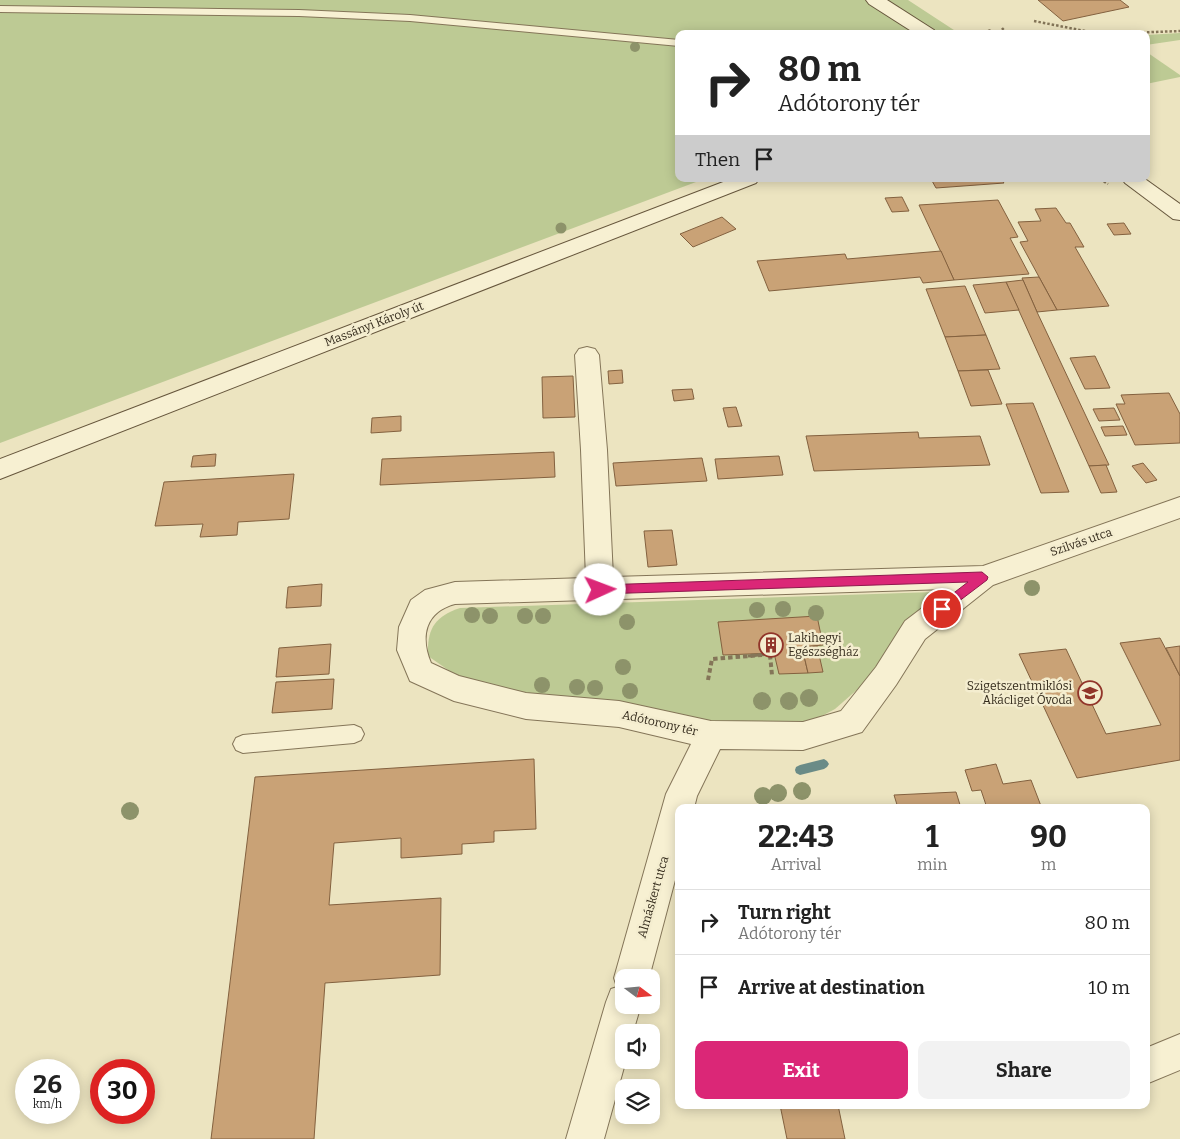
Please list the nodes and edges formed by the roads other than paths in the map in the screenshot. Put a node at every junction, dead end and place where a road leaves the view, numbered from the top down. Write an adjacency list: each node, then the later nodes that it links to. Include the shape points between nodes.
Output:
1 (875, 0): 5 (street)
2 (282, 1): 4 (lane)
3 (0, 9): 4 (lane)
4 (299, 13): 6 (lane, via 420,19)
5 (922, 30)
6 (675, 43)
7 (741, 182): 11 (street, Massányi Károly út)
8 (1136, 182): 9 (street)
9 (1180, 214)
10 (587, 355): 14 (street)
11 (0, 468)
12 (1180, 507): 13 (street, Szilvás utca)
13 (982, 577): 14 (street); 16 (street, Adótorony tér, via 915,630 851,722 802,736)
14 (600, 590): 16 (street, Adótorony tér, via 455,593 435,598 421,608 413,628 410,650 420,672 454,688 526,706 620,714)
15 (354, 734): 17 (lane)
16 (711, 735): 18 (street, Almáskert utca)
17 (243, 744)
18 (679, 804)
19 (675, 819): 20 (street, Almáskert utca)
20 (633, 969)
21 (621, 1014): 24 (street)
22 (1180, 1052): 23 (street)
23 (1150, 1064)
24 (586, 1139)

